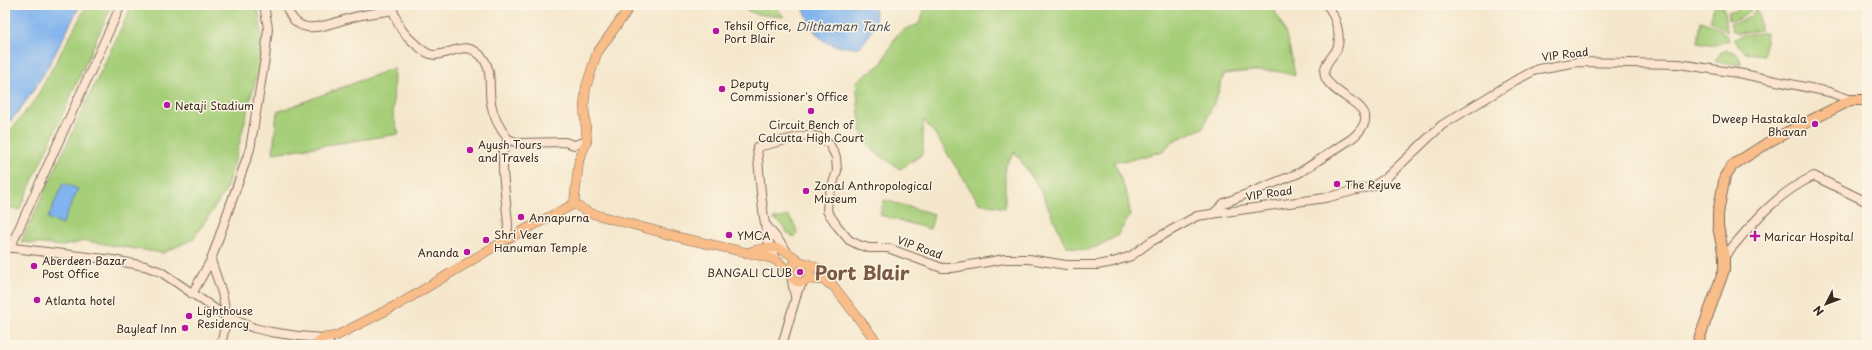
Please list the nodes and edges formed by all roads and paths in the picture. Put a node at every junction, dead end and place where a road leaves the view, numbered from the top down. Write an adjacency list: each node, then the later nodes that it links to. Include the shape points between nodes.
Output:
1 (120, 5): 15 (main road)
2 (264, 5): 20 (main road, via 268,28 266,58 250,149)
3 (286, 5): 8 (main road, via 293,19 306,28 393,10 400,26 425,52 434,55 460,47 478,53 486,61 490,72 491,103 496,119)
4 (631, 5): 9 (main road, via 597,53 586,87 584,106)
5 (1327, 5): 12 (main road, via 1334,20 1338,42 1325,69 1325,75 1329,82 1361,109 1364,124 1351,139 1300,174 1224,203)
6 (1851, 100): 7 (highway, VIP Road); 12 (main road, VIP Road, via 1829,92 1743,74 1679,64 1578,62 1538,69 1442,125 1386,178 1373,186 1325,198); 19 (highway, VIP Road, via 1772,140 1733,165 1726,176 1718,213)
7 (1867, 100)
8 (508, 139): 9 (main road, via 518,143 565,142 574,145); 14 (main road, via 503,152)
9 (587, 141): 11 (main road, via 579,160)
10 (1867, 202): 19 (main road, via 1814,176 1800,182 1774,202)
11 (574, 204): 14 (main road); 18 (main road, via 590,213)
12 (1213, 214): 13 (main road, VIP Road, via 1197,216 1150,242 1131,256 1113,262 1066,265 1029,259 1005,259 942,268 888,248 869,248 849,240 827,211 828,199 838,171 836,157 830,145 819,137 807,135 757,147)
13 (766, 224): 16 (main road); 17 (main road)
14 (507, 239): 30 (main road, via 401,303)
15 (7, 247): 26 (main road, via 145,266 161,272)
16 (771, 247): 17 (main road); 18 (main road); 21 (main road)
17 (786, 250): 21 (main road, via 786,259); 22 (main road)
18 (746, 253): 21 (main road)
19 (1724, 257): 38 (highway, VIP Road, via 1724,270)
20 (211, 260): 26 (main road); 28 (main road)
21 (776, 260): 23 (main road)
22 (803, 262): 23 (main road, via 793,264); 24 (main road, via 810,271); 25 (main road, via 818,268)
23 (790, 275): 24 (main road, via 795,281); 27 (main road)
24 (805, 280): 25 (main road, via 823,280); 27 (main road)
25 (832, 285): 37 (main road)
26 (192, 294): 28 (main road)
27 (795, 299): 36 (main road)
28 (227, 317): 29 (main road, via 254,328); 32 (main road)
29 (298, 336): 31 (main road); 33 (main road)
30 (336, 336): 31 (main road); 35 (main road)
31 (323, 338): 34 (main road); 35 (main road)
32 (221, 345)
33 (311, 345)
34 (316, 345)
35 (330, 345)
36 (782, 345)
37 (879, 345)
38 (1697, 345)

